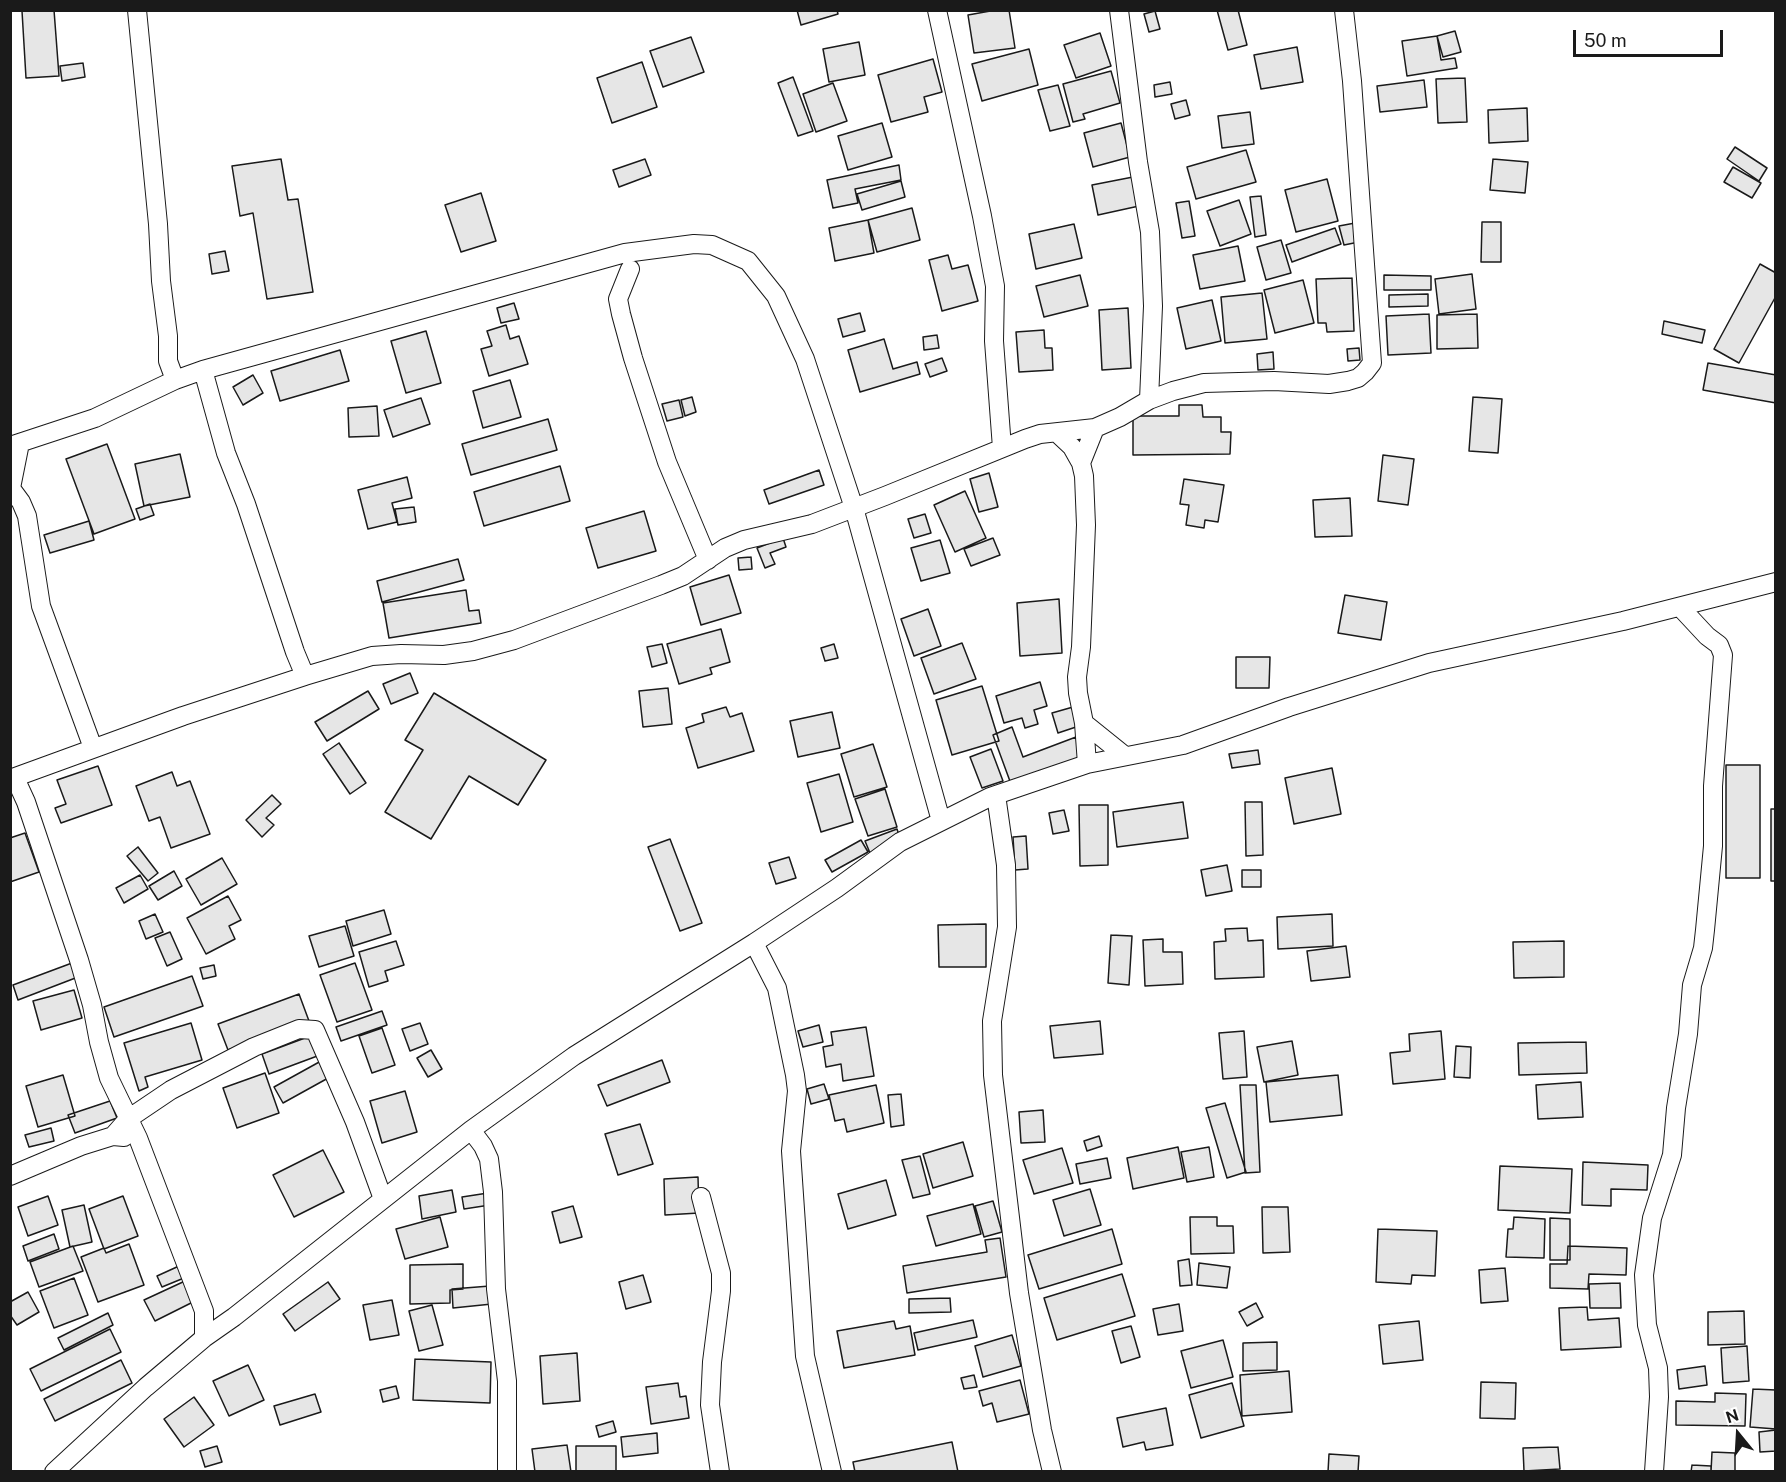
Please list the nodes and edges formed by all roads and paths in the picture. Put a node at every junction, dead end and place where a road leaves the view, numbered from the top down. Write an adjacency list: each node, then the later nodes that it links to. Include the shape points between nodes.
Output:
1 (137, 10): 7 (street, via 168,361)
2 (937, 10): 12 (street, via 995,286 994,341)
3 (1119, 10): 8 (street, via 1150,232 1153,306)
4 (1344, 10): 8 (street, via 1372,363 1358,378 1348,381 1204,383)
5 (630, 269): 16 (street, via 618,299 621,314 667,462)
6 (203, 370): 7 (street); 15 (street, via 625,253 686,244 712,245 748,261 776,296 806,359); 19 (street, via 226,453)
7 (175, 380): 11 (street, via 95,418)
8 (1149, 400): 9 (street)
9 (1095, 428): 10 (street); 13 (street)
10 (1058, 433): 12 (street, via 1032,436); 13 (street)
11 (15, 444): 14 (street)
12 (1002, 448): 15 (street)
13 (1081, 463): 20 (street, via 1086,525 1077,678)
14 (11, 488): 21 (street, via 27,516 41,606)
15 (854, 508): 16 (street, via 812,524 744,540); 26 (street)
16 (708, 560): 19 (street, via 662,585 493,646 444,655 372,656)
17 (1776, 582): 18 (street)
18 (1680, 607): 22 (street, via 1429,663 1183,745); 43 (street, via 1719,645 1723,655 1713,786 1713,846 1703,948 1692,985 1672,1155 1652,1218 1644,1275 1647,1325 1659,1396)
19 (304, 676): 21 (street)
20 (1084, 723): 22 (street); 23 (street)
21 (93, 748): 24 (street)
22 (1125, 756): 23 (street)
23 (1087, 764): 25 (street)
24 (13, 778): 28 (street, via 26,802 79,960 109,1078)
25 (996, 795): 26 (street); 42 (street, via 1006,866 1007,927 992,1021 993,1075 1019,1293)
26 (940, 821): 27 (street, via 900,842)
27 (754, 943): 29 (street, via 574,1056); 41 (street, via 777,988 795,1075 790,1151 805,1356)
28 (128, 1119): 30 (street); 31 (street); 34 (street, via 171,1090 254,1047 298,1029 315,1030)
29 (471, 1130): 34 (street); 39 (street, via 489,1159 493,1192 496,1289 507,1381)
30 (113, 1136): 31 (street); 32 (street)
31 (138, 1138): 35 (street)
32 (10, 1176)
33 (701, 1197): 40 (street, via 721,1273 710,1406)
34 (383, 1199): 36 (street)
35 (204, 1311): 36 (street); 37 (street)
36 (234, 1317): 37 (street)
37 (204, 1338): 38 (street, via 146,1387)
38 (61, 1469)
39 (507, 1472)
40 (720, 1472)
41 (832, 1472)
42 (1052, 1472)
43 (1654, 1472)

